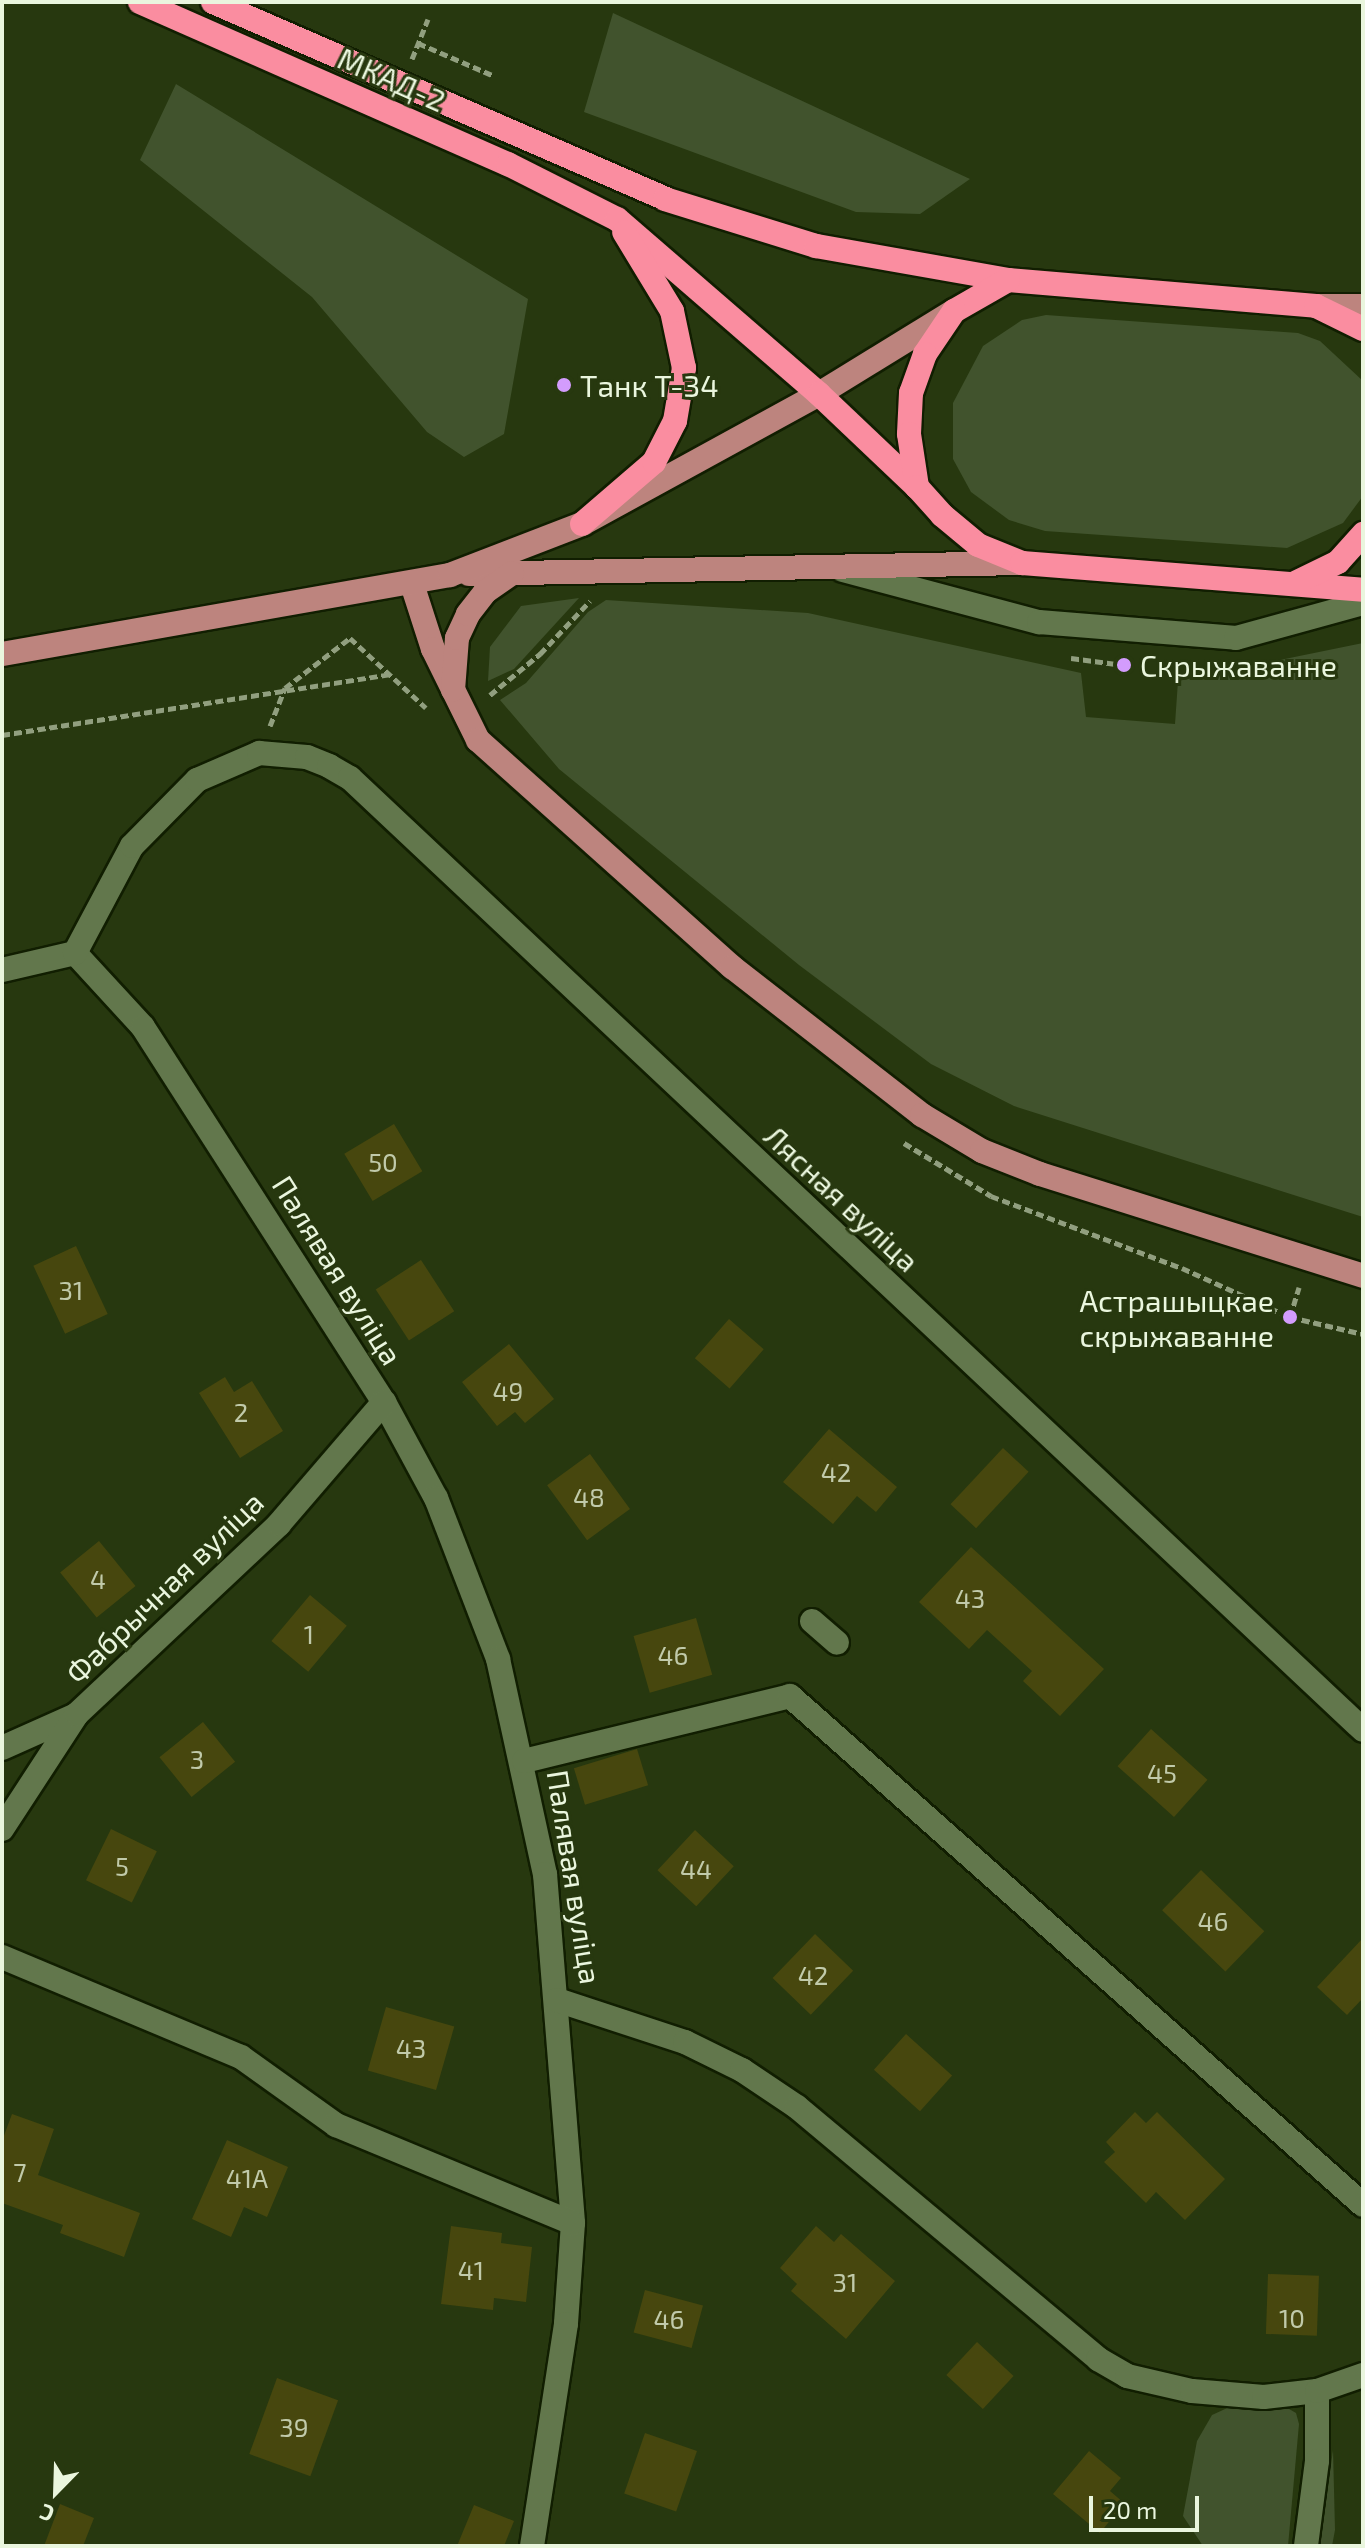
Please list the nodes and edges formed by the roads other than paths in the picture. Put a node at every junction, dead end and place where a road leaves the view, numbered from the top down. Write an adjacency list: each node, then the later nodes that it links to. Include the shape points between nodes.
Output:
1 (140, 2): 3 (highway, МКАД-2, via 508,164)
2 (213, 2): 4 (highway, via 665,199 816,246)
3 (617, 219): 10 (highway, МКАД-2); 12 (highway, via 672,311 684,368 675,421 654,462)
4 (1008, 280): 5 (highway); 7 (highway)
5 (1316, 306): 6 (main road); 8 (highway); 9 (highway)
6 (1363, 306)
7 (954, 311): 10 (main road); 11 (highway, via 925,354 911,393 909,434)
8 (1363, 329)
9 (1363, 343)
10 (819, 394): 11 (highway, МКАД-2); 12 (main road)
11 (917, 487): 16 (highway, МКАД-2, via 978,545)
12 (582, 524): 19 (main road)
13 (1363, 534): 15 (highway)
14 (1363, 544): 15 (main road)
15 (1338, 562): 21 (highway)
16 (1022, 563): 17 (main road); 21 (highway, МКАД-2)
17 (821, 564): 18 (main road); 23 (street, via 1039,622 1236,638)
18 (512, 573): 19 (main road); 25 (main road, via 485,592 457,638)
19 (450, 575): 20 (main road)
20 (412, 584): 24 (main road); 25 (main road)
21 (1285, 586): 22 (highway, МКАД-2)
22 (1363, 590)
23 (1363, 603)
24 (2, 654)
25 (455, 699): 28 (main road, via 478,740 569,825 732,967 922,1115 982,1151 1040,1174)
26 (75, 953): 27 (street); 29 (street, Палявая вуліца, via 143,1027); 33 (street, Лясная вуліца, via 132,846 197,780 259,753 307,757 350,778)
27 (2, 970)
28 (1363, 1276)
29 (384, 1402): 32 (street, Фабрычная вуліца, via 279,1524); 35 (street, Палявая вуліца, via 467,1568)
30 (812, 1621): 31 (street)
31 (837, 1643)
32 (77, 1714): 34 (street); 36 (street, Фабрычная вуліца)
33 (1363, 1730)
34 (2, 1748)
35 (524, 1761): 38 (street, Палявая вуліца, via 545,1874); 39 (street, via 790,1696)
36 (2, 1829)
37 (2, 1957): 40 (street, via 241,2057 336,2125)
38 (557, 2000): 40 (street); 42 (street, Палявая вуліца, via 685,2042 753,2077 797,2107 1098,2359 1127,2376 1192,2391 1264,2397)
39 (1363, 2205)
40 (573, 2223): 43 (street, via 566,2324)
41 (1363, 2375): 42 (street)
42 (1317, 2391): 44 (street, via 1317,2461)
43 (532, 2546)
44 (1306, 2546)

